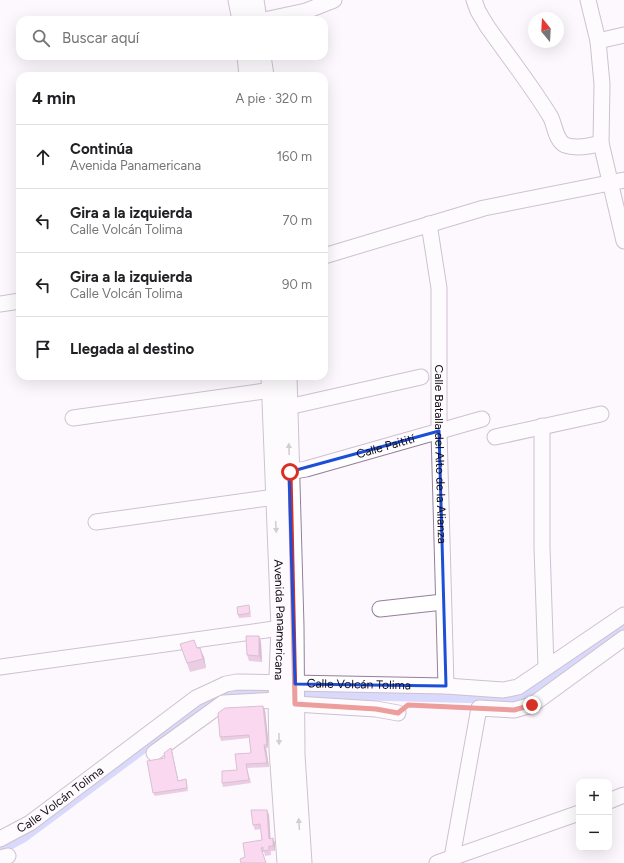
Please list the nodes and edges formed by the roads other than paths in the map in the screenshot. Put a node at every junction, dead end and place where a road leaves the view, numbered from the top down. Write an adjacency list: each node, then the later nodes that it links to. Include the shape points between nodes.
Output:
1 (238, 0): 6 (main road)
2 (254, 0): 7 (main road)
3 (334, 0): 8 (street)
4 (474, 0): 15 (street, via 487,26 550,117 560,141 573,146 592,146)
5 (588, 0): 10 (street)
6 (241, 16)
7 (256, 16)
8 (281, 16)
9 (624, 35): 10 (street)
10 (598, 41): 15 (street, via 602,84)
11 (247, 60): 13 (main road)
12 (262, 60): 14 (main road)
13 (249, 72)
14 (263, 72)
15 (601, 143): 16 (street)
16 (618, 182): 17 (street, via 484,208); 18 (street)
17 (429, 224): 19 (street); 30 (street, Calle Batalla del Alto de la Alianza, via 439,288)
18 (624, 241)
19 (328, 255)
20 (16, 302): 21 (street)
21 (0, 304)
22 (421, 377): 25 (street)
23 (287, 380): 25 (main road, Avenida Panamericana)
24 (272, 383): 27 (street); 33 (main road, Avenida Panamericana)
25 (288, 407): 32 (main road, Avenida Panamericana, one-way to 25)
26 (601, 414): 29 (street)
27 (73, 418)
28 (482, 419): 30 (street, Calle Paitití)
29 (542, 426): 31 (street); 40 (street, via 542,547)
30 (438, 431): 32 (street, Calle Paitití); 35 (street, Calle Batalla del Alto de la Alianza)
31 (495, 437)
32 (290, 472): 43 (main road, Avenida Panamericana)
33 (275, 497): 34 (street); 38 (main road, Avenida Panamericana, one-way to 38)
34 (96, 522)
35 (443, 602): 36 (street); 42 (street, Calle Batalla del Alto de la Alianza)
36 (380, 609)
37 (624, 615): 40 (street, Calle Volcán Tolima)
38 (281, 628): 41 (street); 43 (main road, Avenida Panamericana)
39 (624, 638): 50 (street, via 532,705 514,710 479,708)
40 (546, 667): 42 (street, Calle Volcán Tolima, via 518,687 502,690)
41 (0, 668)
42 (446, 686): 43 (street, Calle Volcán Tolima)
43 (287, 693): 44 (street, Calle Volcán Tolima); 45 (street, Calle Volcán Tolima, via 223,703); 49 (street, Calle Volcán Tolima, via 258,682 226,684 196,698 30,823); 51 (main road, Avenida Panamericana, one-way to 51, via 279,750); 52 (main road, Avenida Panamericana, one-way to 43, via 295,755)
44 (398, 713)
45 (154, 753)
46 (624, 795): 47 (street)
47 (612, 800)
48 (576, 814): 50 (street)
49 (0, 839)
50 (451, 860): 53 (street)
51 (287, 863)
52 (302, 863)
53 (437, 863)

